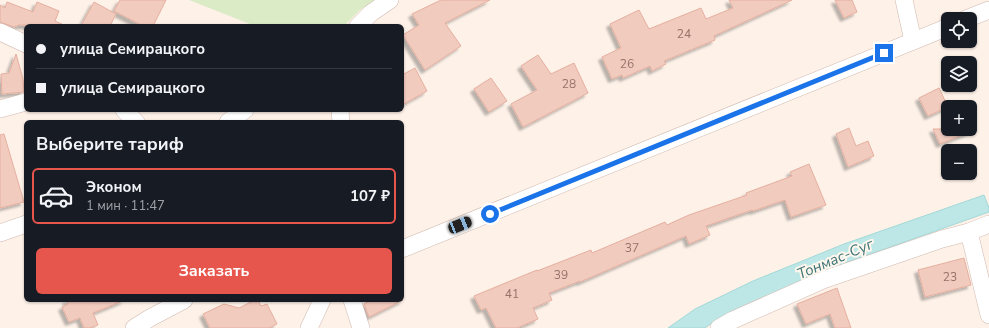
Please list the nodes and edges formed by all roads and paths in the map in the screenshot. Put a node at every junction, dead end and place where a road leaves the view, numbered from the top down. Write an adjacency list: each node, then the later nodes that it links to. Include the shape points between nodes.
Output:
1 (390, 0): 5 (street)
2 (904, 0): 8 (street)
3 (989, 10): 4 (street)
4 (977, 15)
5 (360, 24)
6 (941, 29): 8 (street)
7 (0, 32): 9 (street)
8 (913, 41): 20 (street)
9 (24, 43)
10 (24, 103): 11 (street)
11 (0, 109)
12 (126, 112): 14 (street)
13 (242, 112): 15 (street)
14 (134, 120)
15 (231, 120)
16 (989, 224): 18 (street)
17 (24, 225): 19 (street)
18 (969, 232): 24 (street); 25 (street, via 942,238 823,280)
19 (0, 233)
20 (404, 248)
21 (180, 302): 26 (street)
22 (321, 302): 27 (street)
23 (353, 302): 28 (street)
24 (989, 315)
25 (729, 325)
26 (134, 328)
27 (309, 328)
28 (361, 328)

